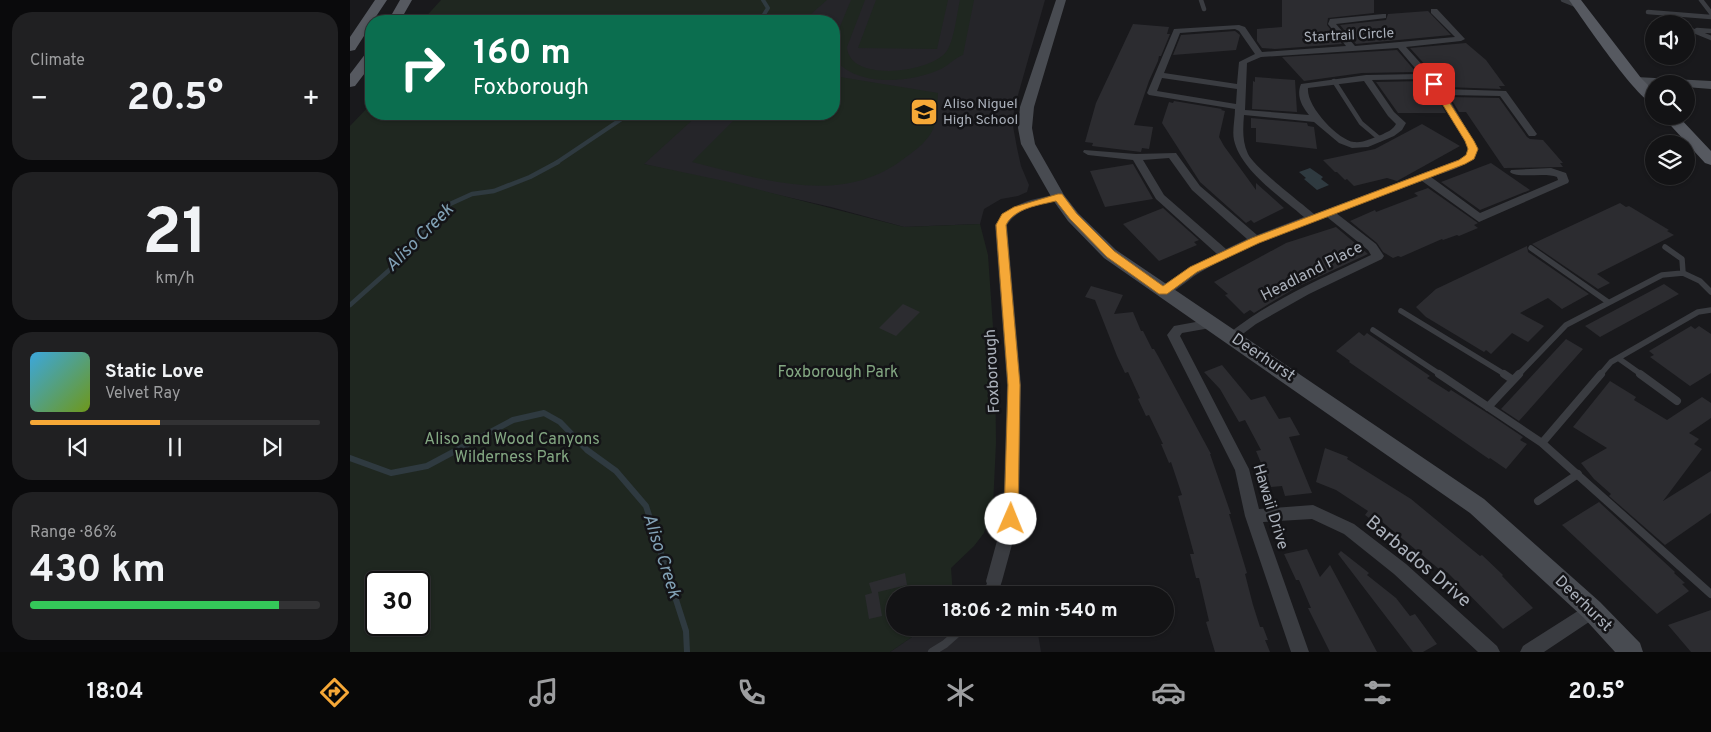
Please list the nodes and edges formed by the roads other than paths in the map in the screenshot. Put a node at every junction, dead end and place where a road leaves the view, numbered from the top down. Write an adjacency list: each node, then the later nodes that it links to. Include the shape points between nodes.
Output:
1 (381, 0): 12 (main road)
2 (406, 0): 13 (main road)
3 (1061, 0): 44 (street, Deerhurst, via 1027,107 1025,128 1028,144)
4 (1201, 0): 8 (lane)
5 (1563, 0): 7 (lane)
6 (1701, 0): 11 (lane)
7 (1578, 4): 28 (main road)
8 (1204, 9)
9 (1434, 11): 19 (street, via 1461,39)
10 (1648, 12): 15 (lane)
11 (1711, 13)
12 (371, 15)
13 (397, 15)
14 (1383, 16): 21 (street, via 1333,21 1332,24)
15 (1711, 17)
16 (365, 24): 20 (main road)
17 (1711, 31): 18 (lane, via 1689,29)
18 (1711, 38)
19 (1400, 45): 21 (street, Startrail Circle); 25 (street, Startrail Circle)
20 (350, 47)
21 (1352, 48): 22 (street, Startrail Circle)
22 (1260, 55): 24 (street, via 1242,29 1236,27 1176,31); 31 (street, via 1243,62)
23 (365, 64): 29 (main road)
24 (1158, 75): 31 (street); 34 (street, via 1152,93)
25 (1428, 76): 26 (street); 33 (street, Startrail Circle)
26 (1366, 78): 27 (street); 38 (street, via 1401,123 1399,128)
27 (1334, 81): 35 (street, via 1304,86 1306,106); 38 (lane, via 1361,123)
28 (1636, 81): 30 (street); 32 (main road)
29 (350, 83)
30 (1711, 85)
31 (1241, 88): 34 (street)
32 (1645, 90)
33 (1440, 92): 37 (street, via 1503,93); 43 (street, Startrail Circle, via 1473,149 1470,157 1462,162)
34 (1240, 109): 35 (street); 46 (street, via 1238,138 1244,155 1253,167)
35 (1317, 119): 38 (street, via 1352,146)
36 (1678, 125): 41 (main road)
37 (1532, 134)
38 (1380, 139)
39 (1088, 152): 40 (street)
40 (1136, 157): 47 (street, via 1172,155 1196,188); 50 (street, via 1160,197)
41 (1711, 160)
42 (1515, 172): 43 (street, via 1552,171 1562,175 1564,181 1479,218)
43 (1424, 177): 45 (street, Startrail Circle)
44 (1058, 197): 52 (street, Deerhurst, via 1110,254); 68 (street, Foxborough, via 1017,209 1005,216 1001,225 1014,385 1012,510)
45 (1329, 213): 46 (street, Startrail Circle); 59 (street, Headland Place, via 1372,247 1378,256 1305,291 1252,321)
46 (1312, 218): 47 (street, Startrail Circle)
47 (1255, 240): 50 (street, Startrail Circle)
48 (1665, 247): 51 (lane, via 1682,259)
49 (1531, 248): 54 (lane)
50 (1224, 254): 52 (street, Startrail Circle)
51 (1683, 273): 53 (lane, via 1700,281); 54 (lane, via 1662,275)
52 (1163, 291): 57 (street, Deerhurst)
53 (1711, 292)
54 (1608, 302): 61 (lane, via 1566,325)
55 (1711, 310): 60 (lane, via 1698,312)
56 (1401, 311): 61 (lane)
57 (1212, 324): 59 (street, Deerhurst); 67 (street, Hawaii Drive, via 1178,329 1173,336 1242,469)
58 (1373, 330): 63 (lane)
59 (1232, 337): 71 (street, Deerhurst, via 1477,506)
60 (1618, 358): 62 (lane); 64 (lane, via 1611,362)
61 (1513, 380): 63 (lane)
62 (1677, 401)
63 (1488, 407): 64 (lane)
64 (1542, 443): 65 (lane)
65 (1578, 474): 66 (lane); 70 (lane)
66 (1538, 500)
67 (1253, 516): 74 (street, Hawaii Drive); 75 (street, Barbados Drive, via 1313,512 1349,529 1400,569)
68 (994, 581): 69 (lane)
69 (990, 586)
70 (1711, 594)
71 (1592, 610): 76 (street); 77 (street, Deerhurst)
72 (954, 636): 73 (lane)
73 (932, 652)
74 (1300, 652)
75 (1491, 652)
76 (1529, 652)
77 (1631, 652)

